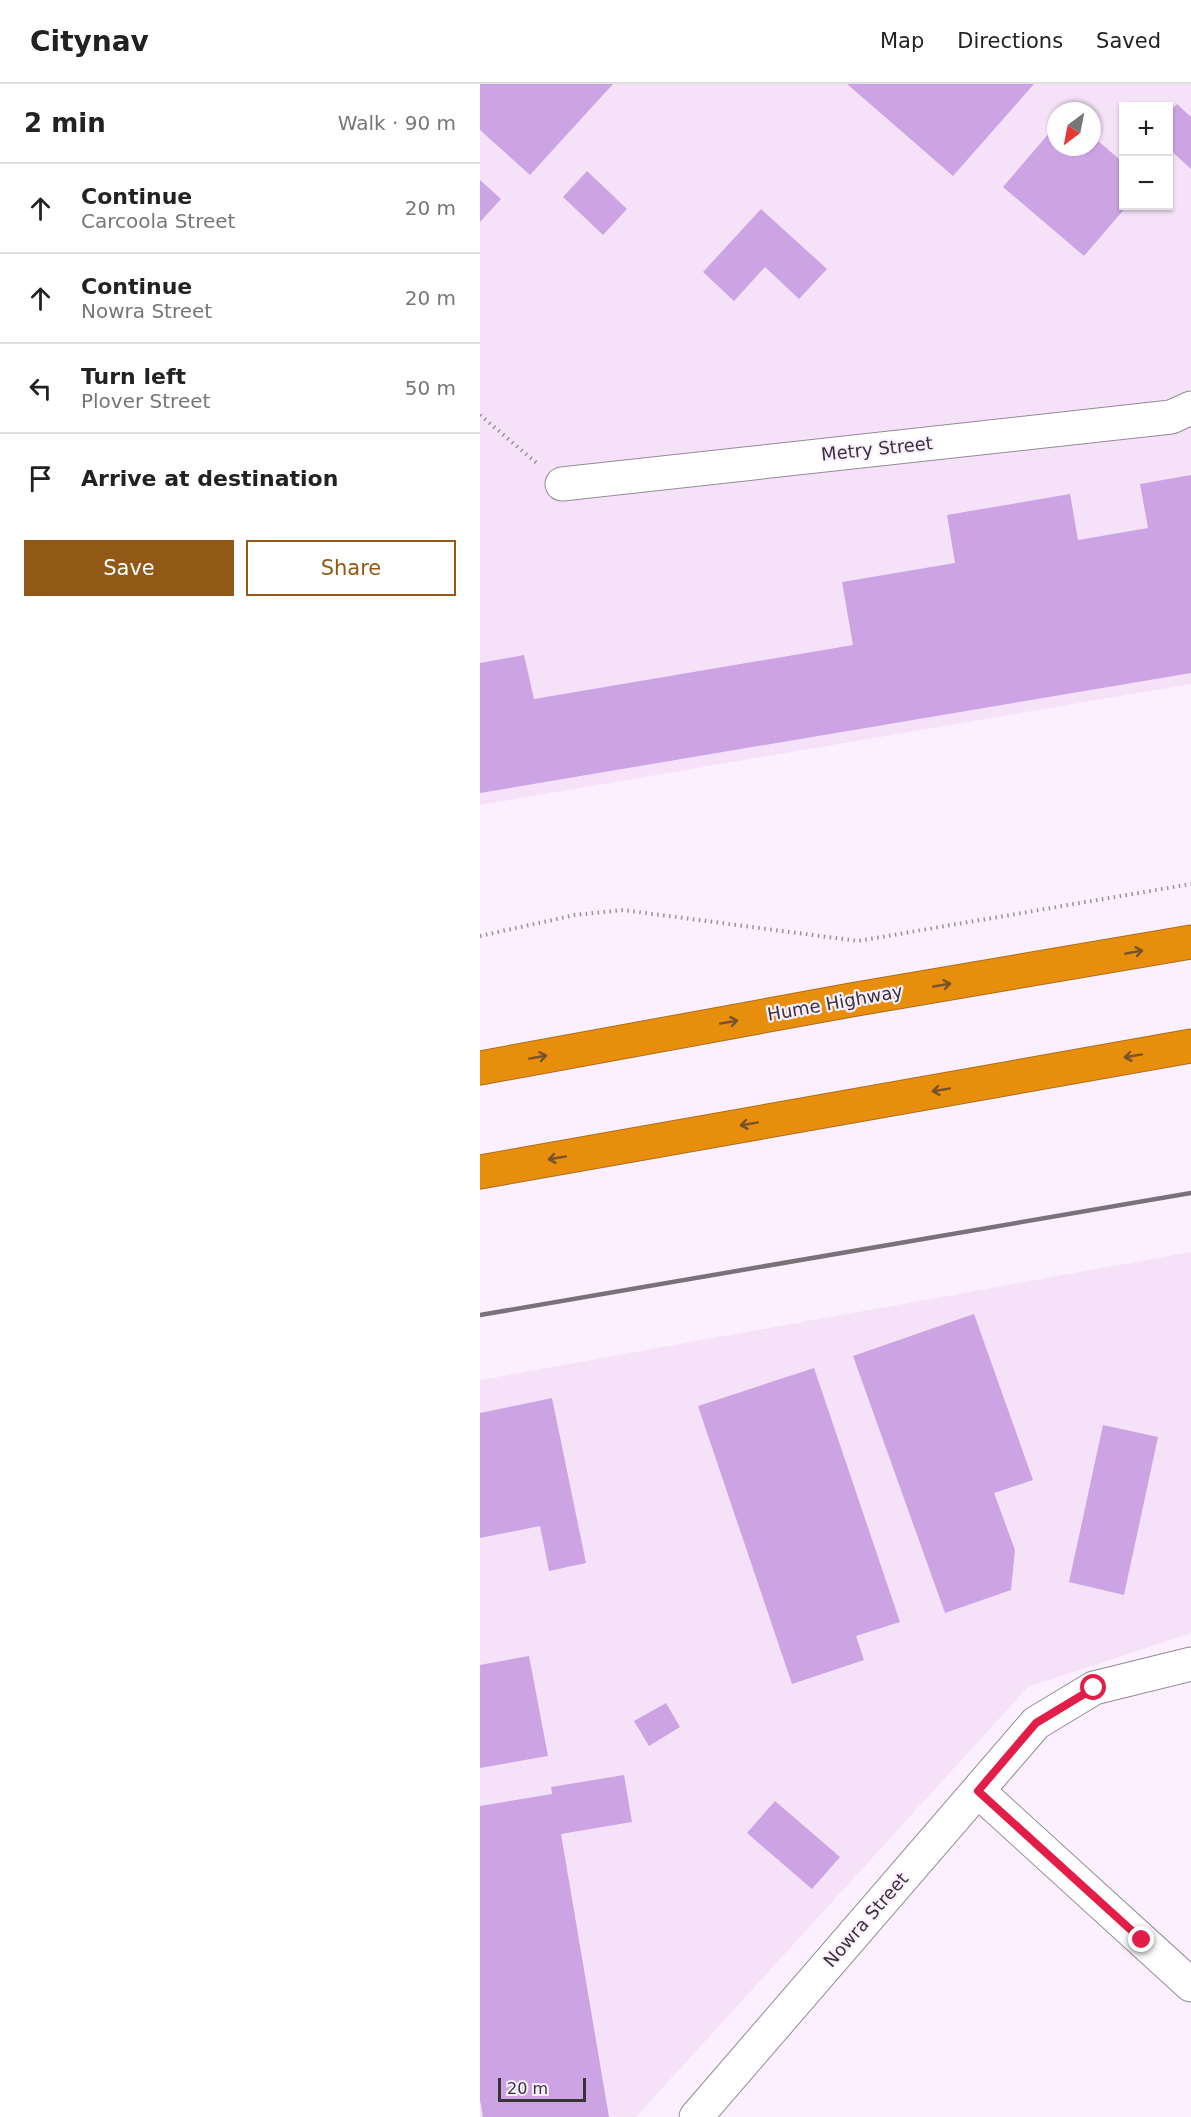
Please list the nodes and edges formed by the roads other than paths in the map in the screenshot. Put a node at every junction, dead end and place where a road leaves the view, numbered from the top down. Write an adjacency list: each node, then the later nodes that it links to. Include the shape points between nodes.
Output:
1 (1191, 408): 2 (street, Metry Street, via 1171,417)
2 (561, 484)
3 (1191, 942): 5 (highway, Hume Highway, one-way to 3)
4 (1191, 1046): 6 (highway, one-way to 6)
5 (480, 1068)
6 (480, 1172)
7 (1191, 1664): 8 (street, Nowra Street, via 1094,1688 1036,1723)
8 (978, 1791): 9 (street); 10 (street, Nowra Street)
9 (1191, 1985)
10 (696, 2117)

